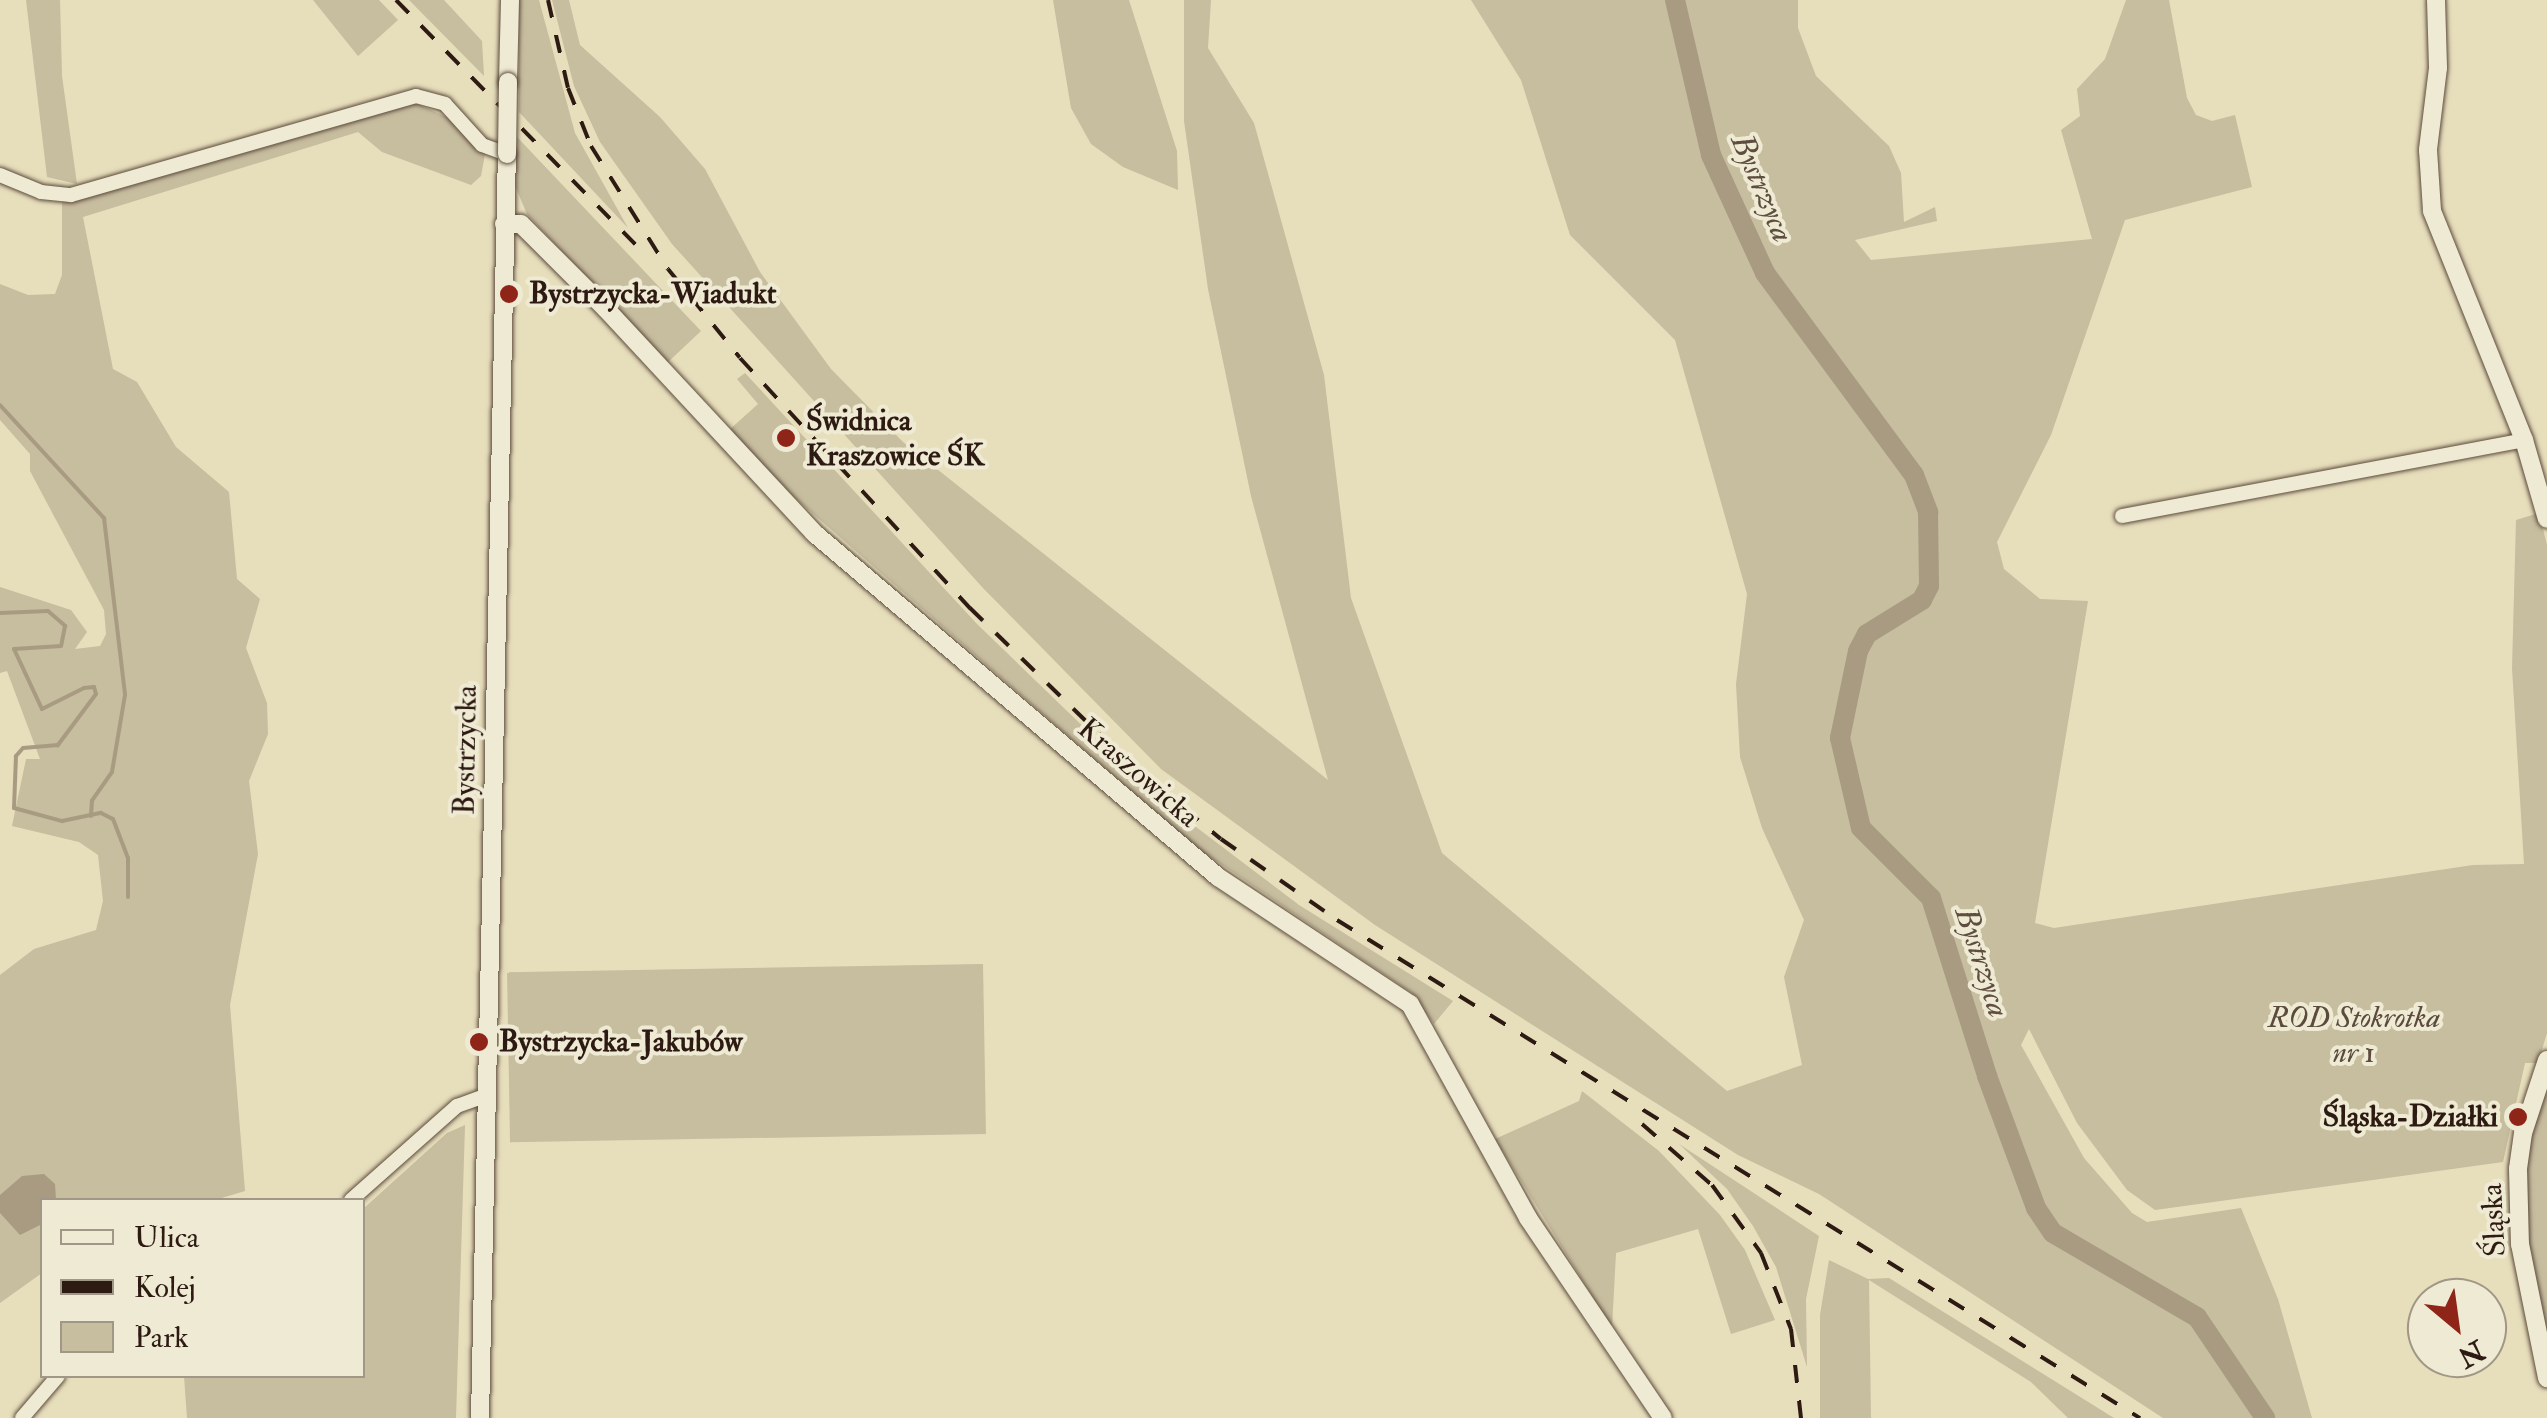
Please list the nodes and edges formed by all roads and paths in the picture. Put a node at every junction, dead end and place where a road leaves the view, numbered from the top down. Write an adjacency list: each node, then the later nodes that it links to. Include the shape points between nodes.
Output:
1 (510, 0): 3 (street, Bystrzycka, bridge)
2 (2436, 0): 6 (street, via 2438,68 2428,150 2432,211)
3 (507, 154): 4 (street, via 482,145 444,104 416,96 72,195 41,192); 5 (street, Bystrzycka)
4 (0, 175)
5 (504, 224): 10 (street, Bystrzycka); 16 (street, Kraszowicka, via 521,224 827,544 1218,877 1410,1004 1528,1218)
6 (2524, 440): 7 (street); 8 (street)
7 (2122, 516)
8 (2547, 519)
9 (2547, 1060): 13 (street, Śląska, via 2522,1133 2518,1170 2520,1244)
10 (487, 1095): 11 (street, via 457,1106); 15 (street, Bystrzycka)
11 (353, 1198)
12 (56, 1378): 14 (street)
13 (2547, 1378)
14 (22, 1418)
15 (480, 1418)
16 (1663, 1418)

